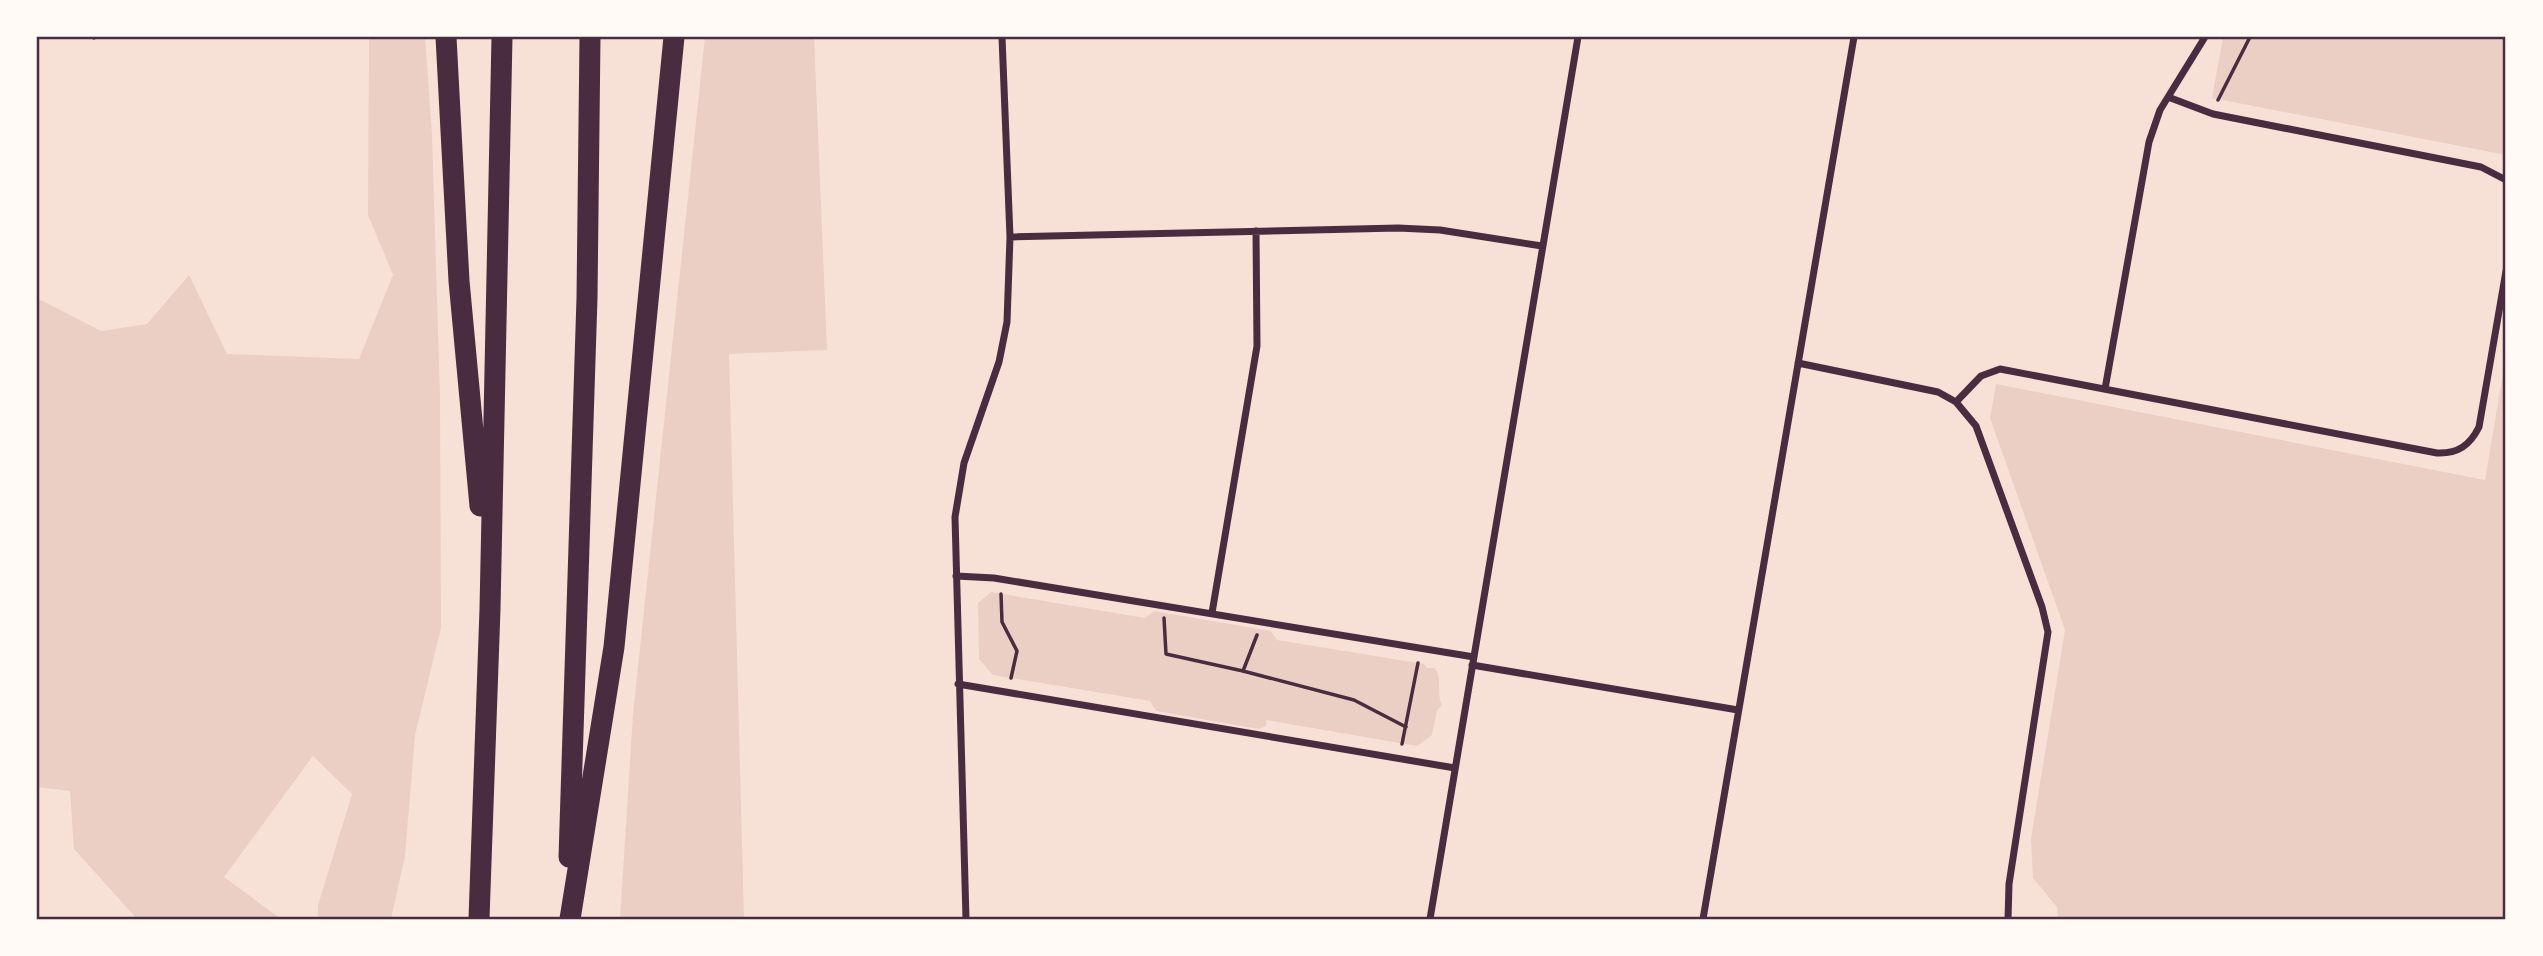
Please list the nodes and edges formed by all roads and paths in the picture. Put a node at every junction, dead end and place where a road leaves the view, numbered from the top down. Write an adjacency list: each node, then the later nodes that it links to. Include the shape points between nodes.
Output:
1 (446, 37): 22 (highway, via 459,281)
2 (502, 37): 22 (highway)
3 (590, 37): 36 (highway, via 587,298)
4 (674, 37): 36 (highway, via 614,647)
5 (1002, 37): 14 (street)
6 (1578, 37): 15 (street)
7 (1854, 37): 17 (street)
8 (2205, 37): 10 (street)
9 (2250, 37): 11 (path)
10 (2168, 97): 12 (street, via 2213,114 2482,167); 18 (street, via 2149,142)
11 (2216, 102)
12 (2506, 180)
13 (1256, 231): 14 (street); 15 (street, via 1420,228); 24 (street, via 1255,364)
14 (1010, 237): 20 (street, via 1003,343 971,436 958,492)
15 (1542, 246): 27 (street)
16 (2506, 271): 18 (street, via 2479,427 2468,443 2454,452 2437,453)
17 (1798, 363): 19 (street, via 1928,389); 31 (street)
18 (2105, 389): 19 (street, via 2000,369 1981,376)
19 (1956, 402): 40 (street, via 1978,432 2048,632 2009,884)
20 (956, 576): 24 (street); 29 (street)
21 (1000, 584): 30 (path, via 1002,622 1018,658)
22 (490, 609): 35 (highway)
23 (1163, 613): 28 (path, via 1166,654)
24 (1212, 613): 27 (street)
25 (1261, 626): 28 (path)
26 (1419, 654): 32 (path)
27 (1473, 661): 31 (street); 34 (street)
28 (1242, 671): 32 (path, via 1354,700)
29 (958, 684): 34 (street); 37 (street)
30 (1007, 689)
31 (1738, 710): 39 (street)
32 (1406, 727): 33 (path)
33 (1401, 753)
34 (1455, 768): 38 (street)
35 (479, 919)
36 (568, 919)
37 (966, 919)
38 (1430, 919)
39 (1703, 919)
40 (2008, 919)

